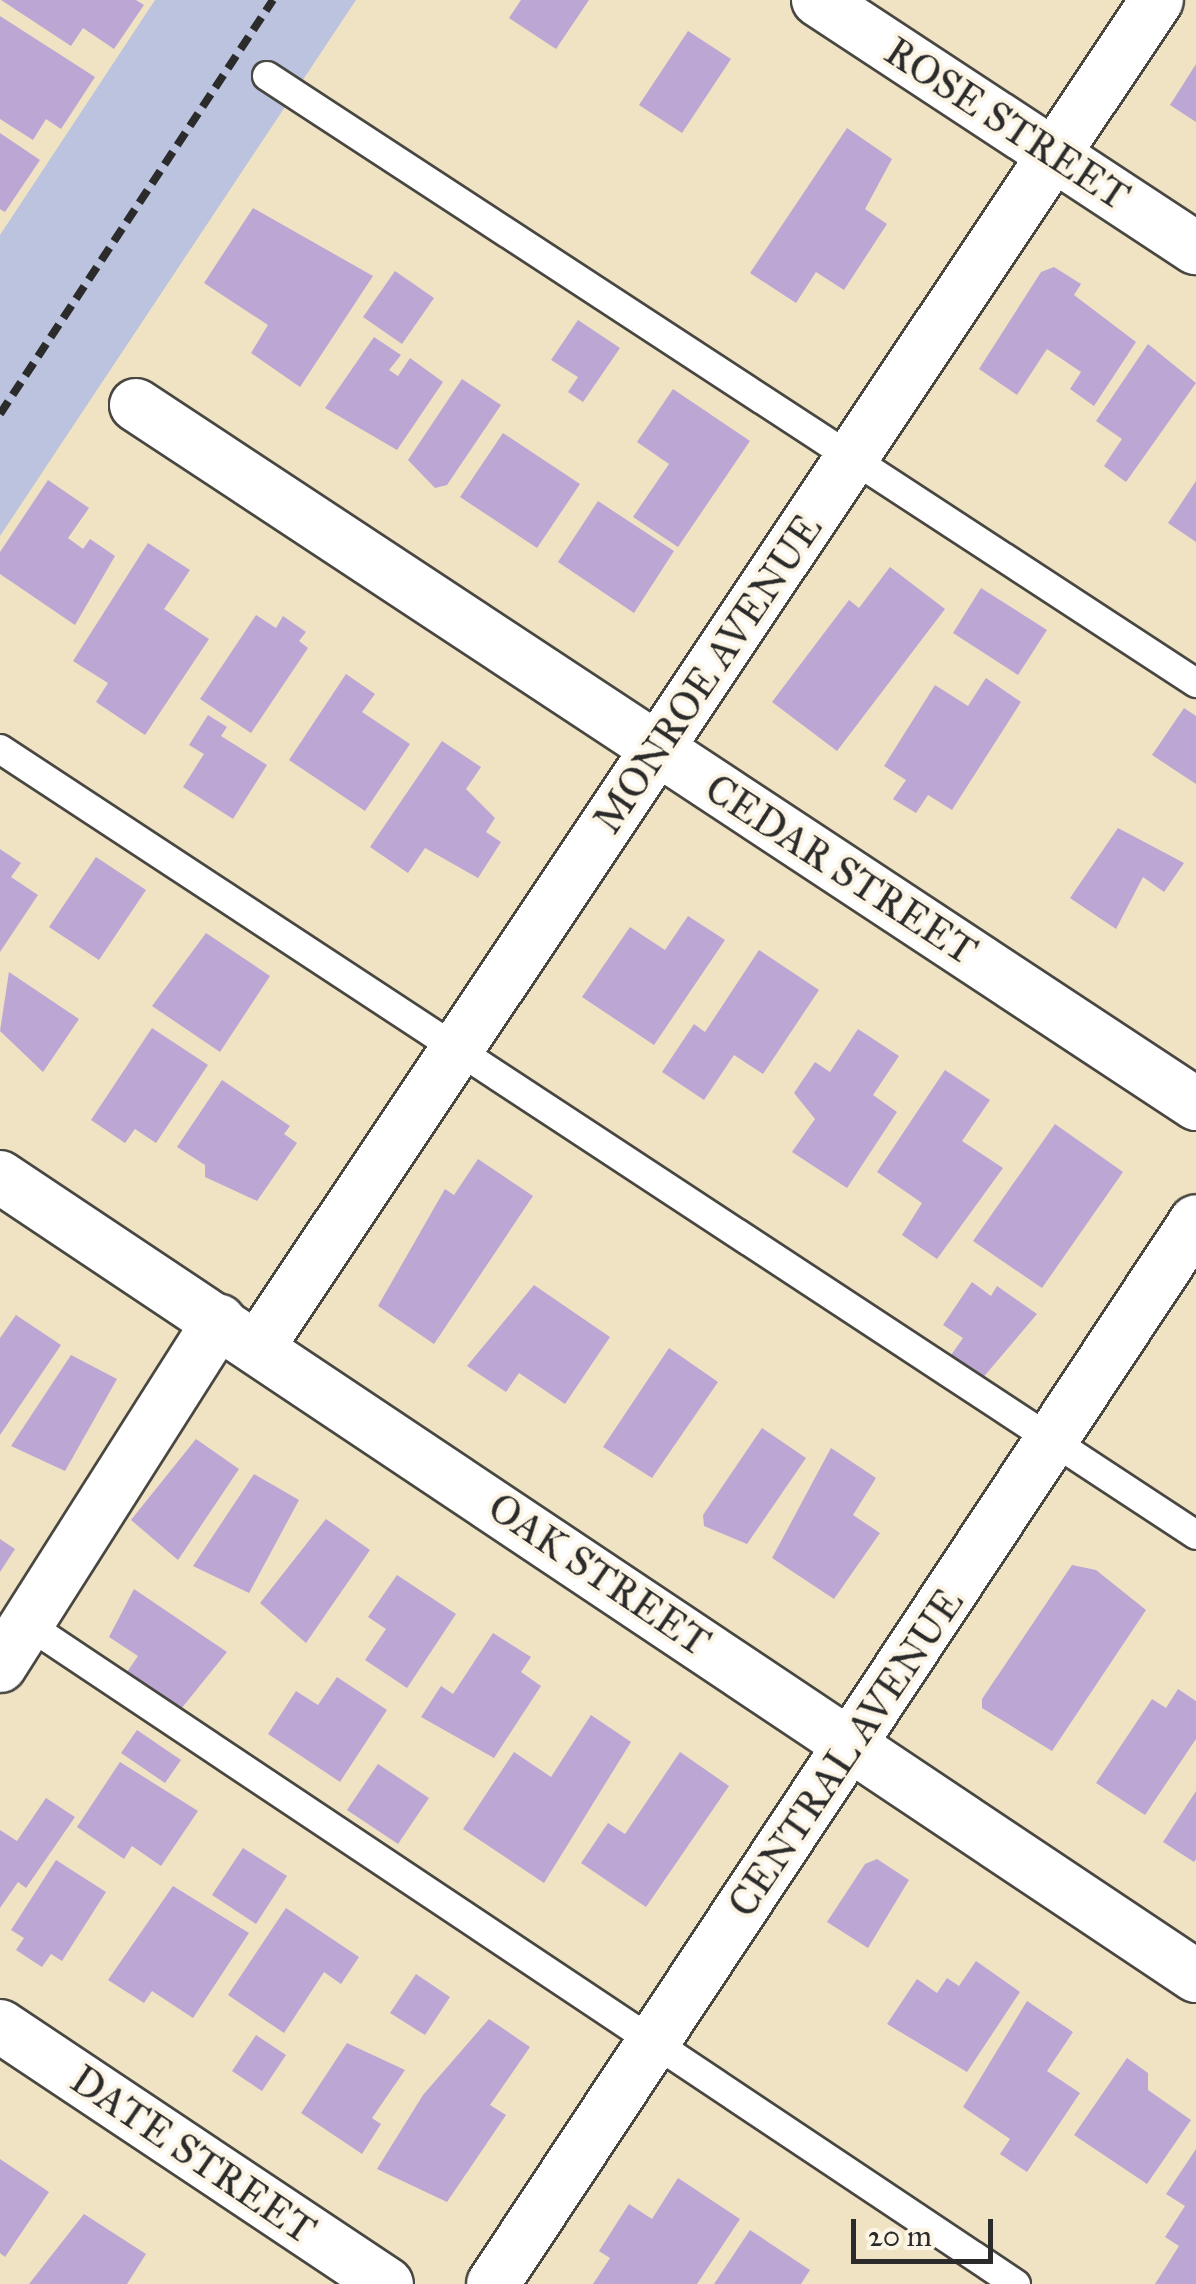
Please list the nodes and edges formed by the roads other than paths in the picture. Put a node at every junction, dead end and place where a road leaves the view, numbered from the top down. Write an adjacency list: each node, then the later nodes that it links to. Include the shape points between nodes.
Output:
1 (818, 0): 4 (street, ROSE STREET)
2 (1157, 0): 4 (street, MONROE AVENUE)
3 (267, 76): 7 (lane)
4 (1054, 154): 5 (street, ROSE STREET); 7 (street, MONROE AVENUE)
5 (1196, 248)
6 (136, 405): 10 (street, CEDAR STREET)
7 (851, 458): 8 (lane); 10 (street, MONROE AVENUE)
8 (1196, 684)
9 (0, 749): 11 (lane)
10 (658, 749): 11 (street, MONROE AVENUE); 12 (street, CEDAR STREET)
11 (457, 1050): 15 (street, MONROE AVENUE); 16 (lane)
12 (1196, 1104)
13 (0, 1177): 15 (street, OAK STREET)
14 (1196, 1221): 16 (street, CENTRAL AVENUE)
15 (238, 1334): 18 (street); 19 (street, OAK STREET)
16 (1052, 1441): 17 (lane); 19 (street, CENTRAL AVENUE)
17 (1196, 1535)
18 (13, 1645): 22 (lane)
19 (852, 1744): 20 (street, OAK STREET); 22 (street, CENTRAL AVENUE)
20 (1196, 1976)
21 (0, 2026): 23 (street, DATE STREET)
22 (652, 2044): 24 (street, CENTRAL AVENUE); 25 (lane)
23 (387, 2284)
24 (493, 2284)
25 (1016, 2284)

